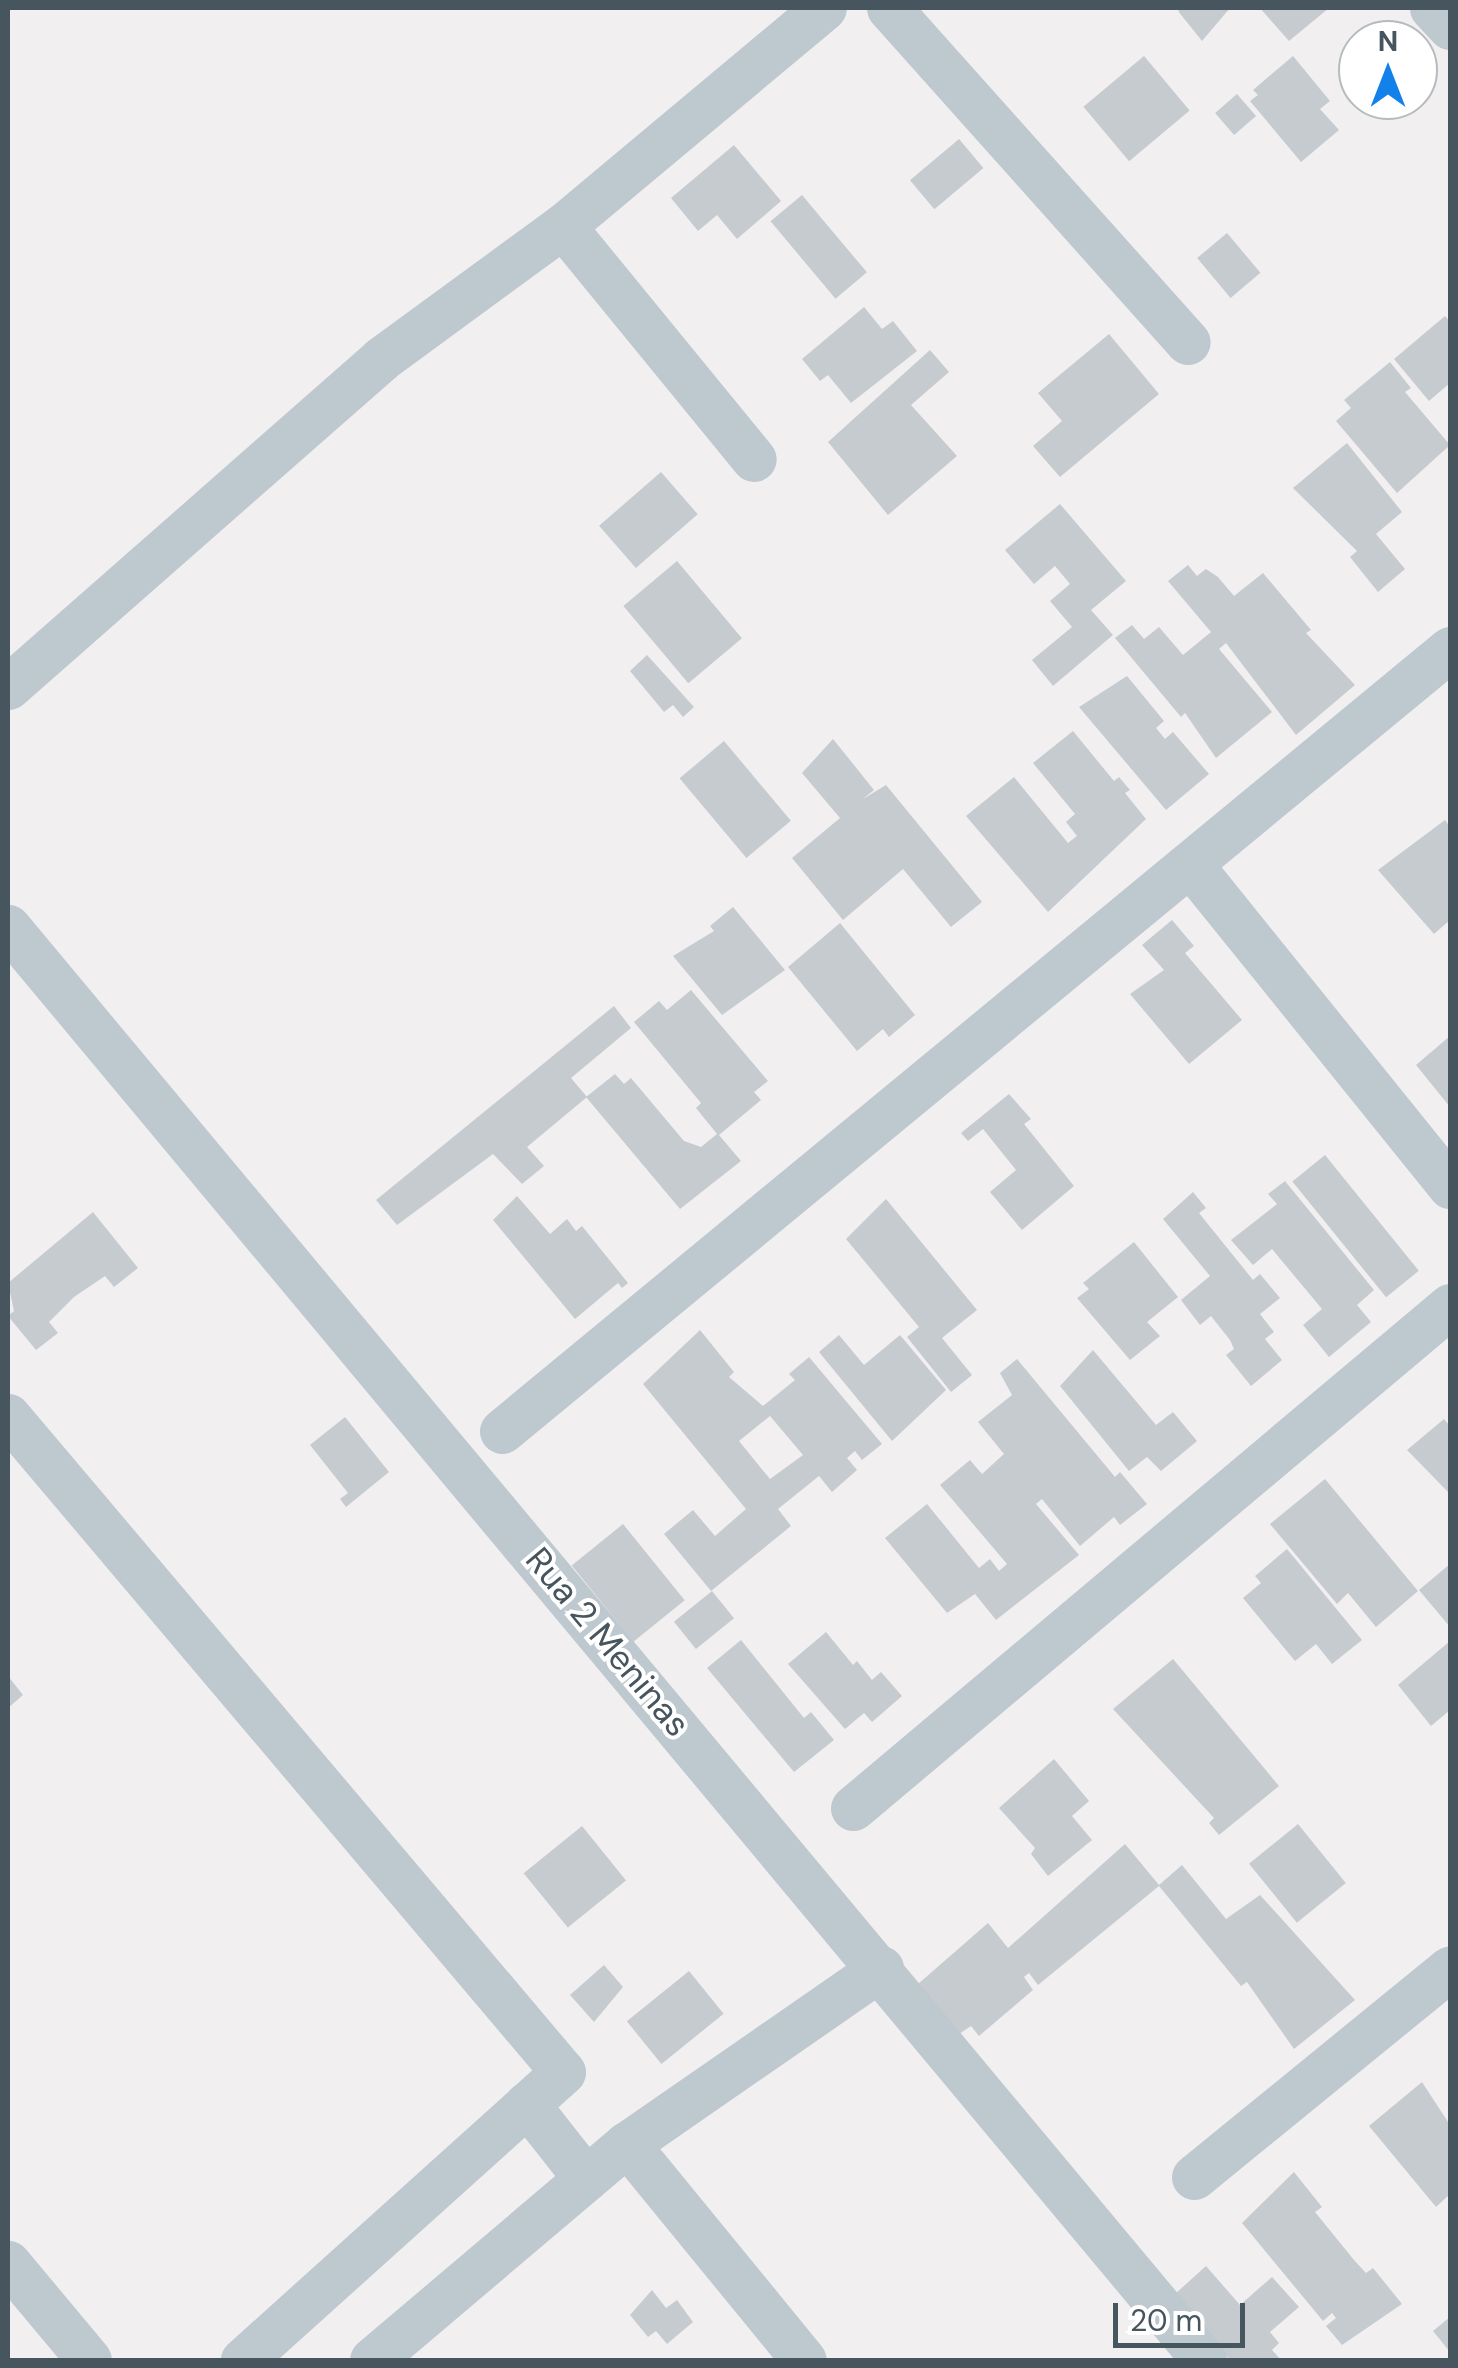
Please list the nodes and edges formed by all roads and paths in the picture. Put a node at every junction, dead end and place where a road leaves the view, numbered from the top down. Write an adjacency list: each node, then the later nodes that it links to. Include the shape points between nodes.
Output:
1 (824, 8): 5 (street)
2 (890, 8): 6 (street)
3 (1432, 8): 4 (street)
4 (1450, 27)
5 (563, 226): 7 (street); 9 (street, via 381,359)
6 (1188, 342)
7 (754, 459)
8 (1450, 649): 10 (street)
9 (8, 686)
10 (1190, 864): 12 (street); 15 (street)
11 (8, 927): 17 (street, Rua 2 Meninas)
12 (1450, 1186)
13 (1450, 1306): 16 (street)
14 (8, 1416): 19 (street, via 563,2072)
15 (502, 1431)
16 (853, 1808)
17 (881, 1968): 20 (street); 28 (street, Rua 2 Meninas)
18 (1450, 1968): 21 (street)
19 (526, 2104): 22 (street); 25 (street)
20 (627, 2144): 22 (street); 27 (street)
21 (1194, 2176)
22 (586, 2180): 26 (street)
23 (8, 2262): 24 (street)
24 (89, 2360)
25 (243, 2360)
26 (372, 2360)
27 (804, 2360)
28 (1204, 2360)

